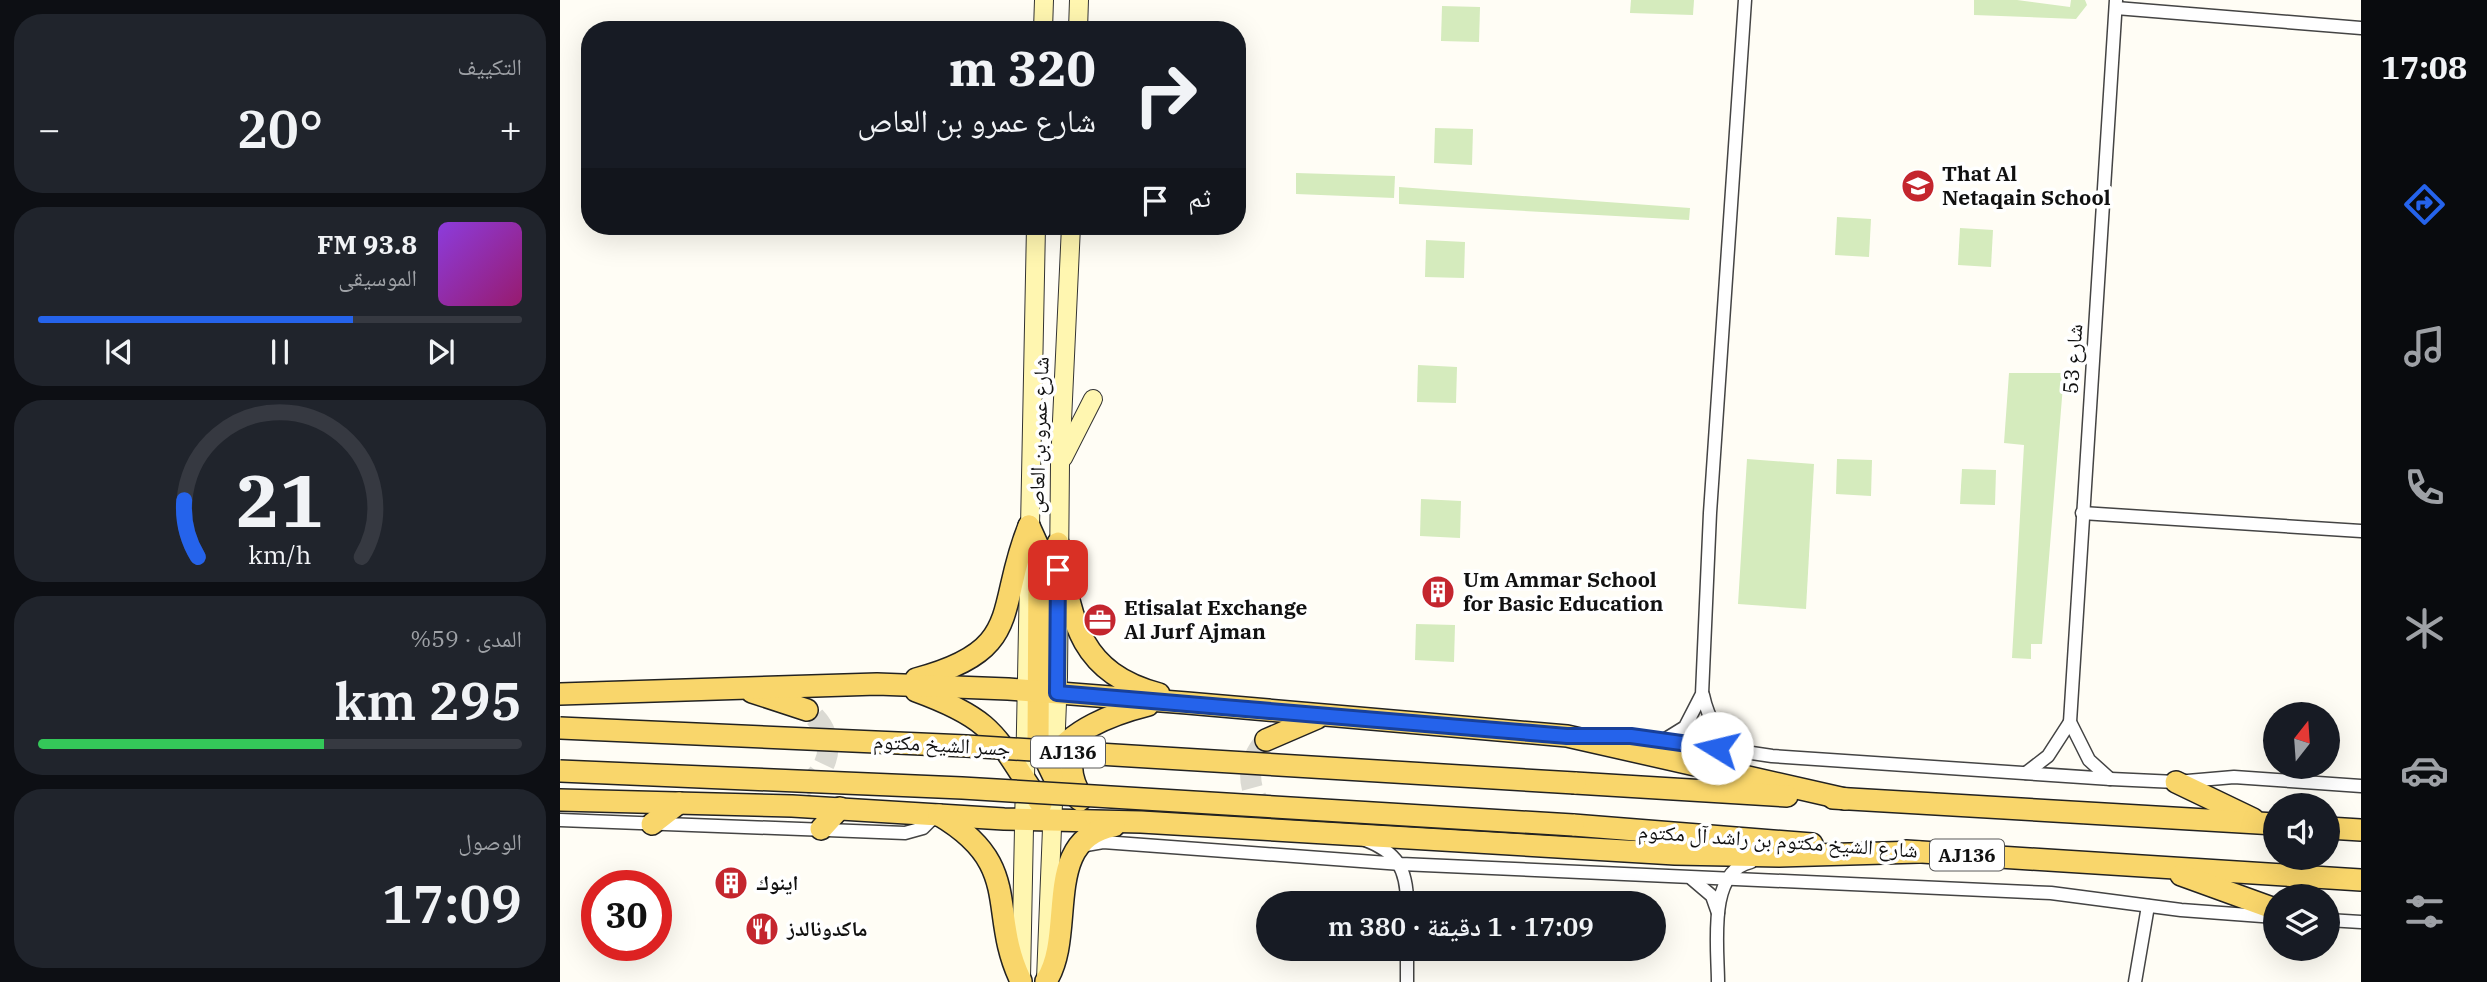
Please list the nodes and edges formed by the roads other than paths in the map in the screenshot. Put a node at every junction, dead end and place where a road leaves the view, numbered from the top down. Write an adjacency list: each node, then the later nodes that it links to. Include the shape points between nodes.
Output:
1 (1044, 0): 5 (main road)
2 (1079, 0): 6 (main road)
3 (1745, 0): 20 (street)
4 (2116, 4): 7 (street); 12 (street, شارع 53)
5 (1043, 21)
6 (1078, 21)
7 (2361, 28)
8 (1036, 235): 13 (main road, شارع عمرو بن العاص)
9 (1070, 235): 11 (main road, شارع عمرو بن العاص)
10 (1093, 399): 11 (main road)
11 (1060, 464): 15 (main road, شارع عمرو بن العاص)
12 (2082, 513): 14 (street); 25 (street, شارع 53)
13 (1029, 526): 16 (main road, via 1006,615 992,638 959,664); 18 (main road, via 1040,565)
14 (2361, 531)
15 (1058, 543): 18 (main road, شارع عمرو بن العاص); 22 (main road, via 1072,618 1094,658 1121,680)
16 (897, 684): 17 (main road); 18 (main road); 35 (main road, via 971,714 998,737)
17 (721, 687): 19 (main road); 23 (main road)
18 (1046, 689): 21 (main road); 28 (main road); 33 (main road, شارع عمرو بن العاص); 35 (main road, شارع عمرو بن العاص)
19 (560, 694)
20 (1702, 694): 31 (street, via 1693,717); 32 (street, via 1716,728)
21 (1163, 702): 22 (main road); 26 (main road)
22 (1187, 702): 24 (main road)
23 (807, 709)
24 (1325, 715): 29 (main road); 30 (main road)
25 (2070, 722): 36 (street, شارع 53, via 2048,756); 37 (street, شارع 53, via 2089,760)
26 (1088, 727): 33 (main road); 45 (main road, via 1073,749 1071,775 1075,788)
27 (560, 728): 41 (main road, جسر الشيخ مكتوم / AJ136, bridge, via 966,746)
28 (1036, 732): 33 (main road); 35 (main road)
29 (1567, 736): 31 (street); 41 (main road)
30 (1266, 740)
31 (1664, 740): 32 (street)
32 (1744, 753): 36 (street)
33 (1051, 766): 35 (main road); 45 (main road, via 1069,793); 51 (main road, شارع عمرو بن العاص)
34 (560, 771): 56 (main road, جسر الشيخ مكتوم / AJ136, bridge, via 962,788)
35 (1026, 773): 47 (main road, via 958,812); 50 (main road); 51 (main road)
36 (2026, 773): 37 (street)
37 (2111, 779): 38 (street)
38 (2176, 782): 39 (street, via 2234,777); 53 (main road)
39 (2361, 786)
40 (803, 787): 44 (main road)
41 (1845, 799): 55 (main road, AJ136)
42 (560, 800): 43 (main road)
43 (679, 803): 44 (main road); 54 (main road)
44 (744, 805): 46 (main road)
45 (1092, 807): 52 (main road)
46 (840, 808): 47 (main road); 57 (main road)
47 (937, 814): 50 (main road); 57 (street, via 911,833); 79 (main road, via 967,835 990,863 1003,895 1010,953)
48 (1270, 815): 60 (main road)
49 (560, 820): 54 (street)
50 (1026, 820): 51 (main road); 79 (main road)
51 (1052, 820): 52 (main road); 80 (main road, شارع عمرو بن العاص)
52 (1141, 822): 60 (main road); 62 (main road, via 1099,830)
53 (2263, 822)
54 (652, 824): 57 (street)
55 (2263, 824)
56 (1573, 825): 63 (main road, شارع الشيخ مكتوم بن راشد آل مكتوم / AJ136)
57 (821, 829)
58 (2340, 829): 59 (main road)
59 (2361, 830)
60 (1302, 832): 61 (main road)
61 (1353, 836): 64 (main road, via 1572,850); 65 (street, via 1386,850)
62 (1076, 849): 65 (street, via 1103,842); 80 (main road, via 1067,868 1059,953)
63 (1919, 852): 64 (main road); 67 (main road, شارع الشيخ مكتوم بن راشد آل مكتوم / AJ136)
64 (1779, 856): 70 (street, via 1738,866)
65 (1401, 864): 66 (street); 71 (street)
66 (1428, 866): 68 (street); 71 (street, via 1415,874)
67 (2160, 867): 69 (main road, شارع الشيخ مكتوم بن راشد آل مكتوم / AJ136); 72 (main road)
68 (1689, 877): 70 (street); 74 (street, via 1712,896)
69 (2361, 880)
70 (1724, 881): 73 (street, via 2051,893); 74 (street)
71 (1407, 888)
72 (2263, 905)
73 (2148, 906): 75 (street); 83 (street)
74 (1718, 915): 82 (street)
75 (2263, 916)
76 (2340, 921): 77 (street)
77 (2361, 922)
78 (1407, 961): 81 (street)
79 (1021, 982)
80 (1046, 982)
81 (1407, 982)
82 (1718, 982)
83 (2135, 982)

